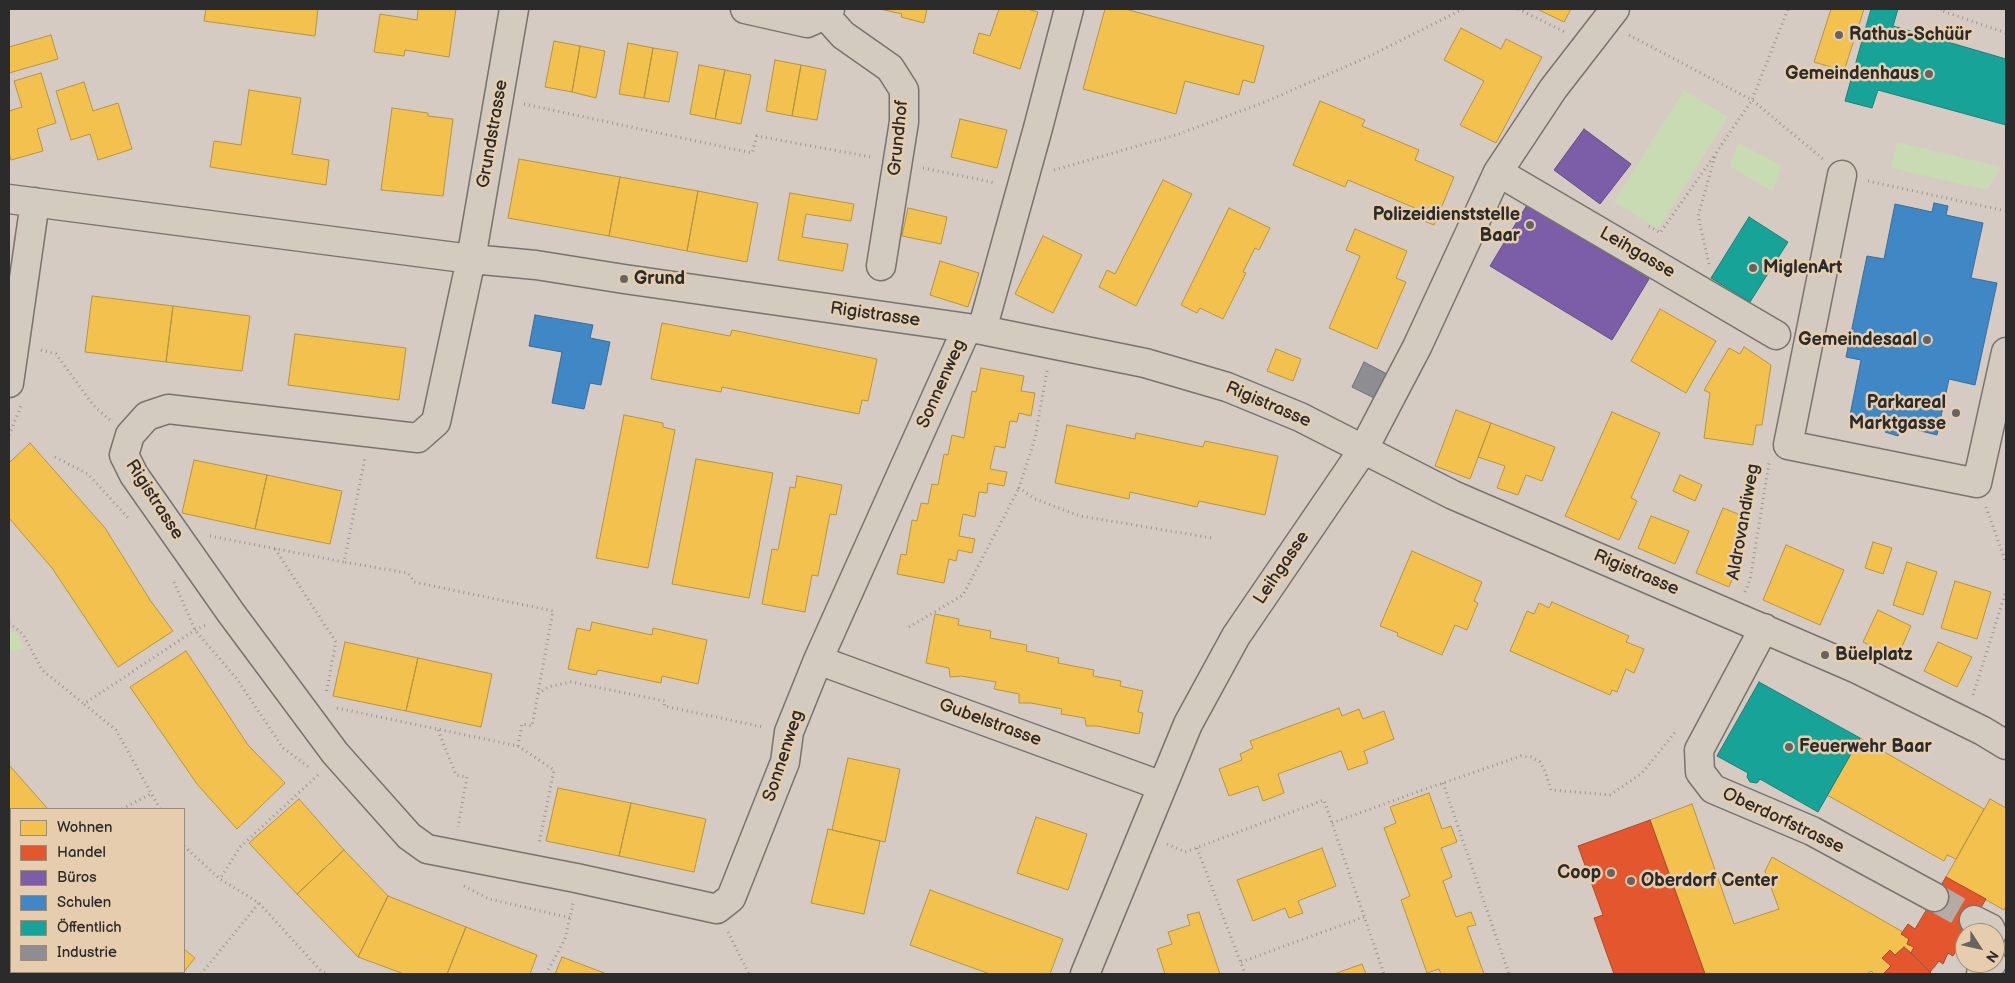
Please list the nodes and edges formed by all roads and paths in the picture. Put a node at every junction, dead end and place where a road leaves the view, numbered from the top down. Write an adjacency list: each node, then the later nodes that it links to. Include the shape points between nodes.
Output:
1 (514, 9): 13 (street, Grundstrasse)
2 (745, 9): 9 (street, via 807,23)
3 (1069, 9): 19 (street, Sonnenweg)
4 (1463, 9): 19 (path, via 1372,55 1265,102 1176,135)
5 (1518, 9): 10 (path)
6 (1615, 9): 17 (street, Leihgasse, via 1553,89)
7 (1788, 9): 14 (path)
8 (1941, 9): 12 (path)
9 (827, 12): 16 (street, Grundhof, via 843,35 890,68 904,90 904,122)
10 (1566, 32)
11 (1625, 33): 14 (path)
12 (2006, 33)
13 (498, 99): 16 (path, via 752,152 757,136); 23 (street, Grundstrasse)
14 (1752, 100): 15 (path); 18 (path)
15 (1716, 153): 22 (path, via 1660,233); 25 (path, via 1698,216 1709,266)
16 (897, 162): 19 (path); 24 (street, Grundhof)
17 (1498, 172): 25 (street, Leihgasse); 35 (street, Leihgasse, via 1417,347)
18 (1842, 175): 21 (path); 34 (street)
19 (1024, 179): 26 (street, Sonnenweg)
20 (22, 201): 23 (street, Rigistrasse); 29 (street)
21 (2006, 211)
22 (1645, 224)
23 (471, 259): 26 (street, Rigistrasse, via 536,265); 32 (street, Rigistrasse, via 436,422 418,438)
24 (881, 266)
25 (1706, 294): 27 (street, Leihgasse)
26 (974, 329): 28 (street, Rigistrasse); 53 (street, Sonnenweg)
27 (1776, 335)
28 (1054, 344): 35 (street, Rigistrasse, via 1145,363 1227,387 1300,417); 38 (path, via 1035,438)
29 (15, 347): 31 (street); 33 (path, via 56,354 94,406 122,427)
30 (2006, 352): 37 (street)
31 (9, 383)
32 (370, 432): 33 (street, Rigistrasse, via 168,409 147,416 130,434); 43 (path)
33 (128, 442): 40 (street, Rigistrasse, via 124,455 134,475)
34 (1788, 445): 37 (street); 48 (path, Aldrovandiweg, via 1770,450 1750,580)
35 (1363, 450): 48 (street, Rigistrasse, via 1453,495); 65 (street, Leihgasse, via 1236,636 1188,724)
36 (54, 457): 39 (path, via 88,474)
37 (1977, 483): 44 (path)
38 (1019, 488): 41 (path, via 1035,499 1080,516); 50 (path, via 963,595)
39 (132, 522)
40 (178, 538): 42 (path, via 188,531); 47 (street, Rigistrasse)
41 (1212, 538)
42 (275, 549): 43 (path); 55 (path, via 336,642)
43 (344, 562): 54 (path, via 408,574 414,582 553,611)
44 (2006, 563)
45 (171, 576): 52 (path)
46 (2006, 591): 58 (path)
47 (231, 613): 52 (path); 74 (street, Rigistrasse, via 335,753 409,836)
48 (1735, 616): 51 (street, Rigistrasse)
49 (9, 623): 56 (path, via 23,634 42,670)
50 (909, 627)
51 (1764, 628): 58 (street, Rigistrasse); 77 (street, Oberdorfstrasse, via 1699,750 1700,772 1713,789 1812,831)
52 (195, 630): 56 (path); 76 (path, via 237,679 283,748 319,774 240,848)
53 (818, 660): 61 (street, Sonnenweg); 65 (street, Gubelstrasse)
54 (537, 695): 61 (path, via 548,687 571,682 665,701 664,706); 63 (path, via 532,726 522,724)
55 (325, 696)
56 (84, 704): 66 (path, via 116,730)
57 (333, 708): 60 (path)
58 (1964, 722): 62 (street, Rigistrasse)
59 (1680, 726): 64 (path, via 1642,773 1610,795 1551,790 1540,762 1521,756)
60 (438, 730): 63 (path); 74 (path, via 456,775 468,777)
61 (789, 732): 79 (street, Sonnenweg, via 786,762 730,898)
62 (2006, 745)
63 (518, 746): 73 (path, via 554,770)
64 (1443, 783): 69 (path); 89 (path)
65 (1162, 786): 70 (street, Leihgasse)
66 (151, 794): 67 (path); 68 (path)
67 (124, 808)
68 (159, 808)
69 (1332, 823): 72 (path, via 1324,800); 80 (path)
70 (1142, 833): 72 (path, via 1185,852); 86 (street, Leihgasse)
71 (185, 847): 76 (path)
72 (1197, 848): 81 (path)
73 (538, 851)
74 (440, 852): 75 (street)
75 (576, 878): 79 (street); 84 (path, via 565,939)
76 (220, 879): 78 (path)
77 (1934, 897)
78 (259, 903): 82 (path); 83 (path, via 320,971)
79 (717, 909): 85 (path)
80 (1364, 917): 81 (path); 88 (path)
81 (1241, 962): 87 (path)
82 (201, 974)
83 (328, 974)
84 (546, 974)
85 (749, 974)
86 (1085, 974)
87 (1245, 974)
88 (1384, 974)
89 (1509, 974)

